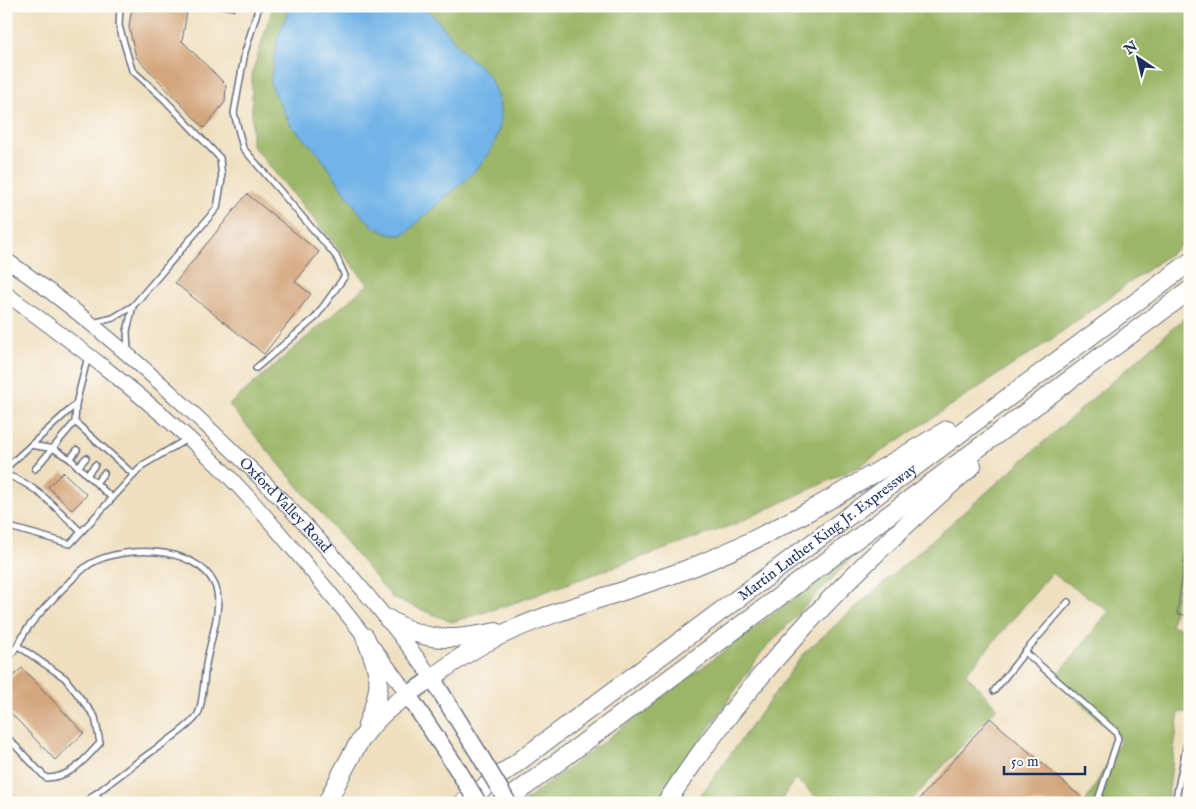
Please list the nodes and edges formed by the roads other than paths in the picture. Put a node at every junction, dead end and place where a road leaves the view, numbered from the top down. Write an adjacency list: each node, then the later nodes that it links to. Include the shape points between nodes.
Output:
1 (120, 6): 7 (lane, via 119,26 132,70 220,158 222,179 217,208)
2 (258, 6): 12 (lane, via 245,52 234,113 243,148 336,256 345,276 315,318)
3 (6, 260): 8 (main road, Oxford Valley Road)
4 (1190, 262): 13 (highway, Martin Luther King Jr. Expressway)
5 (1190, 290): 11 (highway, Martin Luther King Jr. Expressway)
6 (6, 294): 10 (main road, Oxford Valley Road)
7 (133, 306): 8 (lane, via 113,318); 9 (lane, via 127,331)
8 (92, 323): 9 (main road, Oxford Valley Road)
9 (128, 353): 43 (main road, Oxford Valley Road, via 283,499)
10 (88, 355): 14 (lane); 17 (main road, Oxford Valley Road, via 140,395)
11 (1090, 364): 61 (highway, Martin Luther King Jr. Expressway); 63 (highway, via 909,520 826,600 744,695)
12 (256, 368)
13 (1025, 384): 44 (highway, via 755,540 669,576); 59 (highway, Martin Luther King Jr. Expressway)
14 (76, 404): 15 (lane); 20 (lane)
15 (75, 422): 16 (lane); 21 (lane)
16 (90, 435): 18 (lane); 19 (lane)
17 (188, 439): 37 (lane, via 143,465); 45 (main road, Oxford Valley Road, via 264,516)
18 (84, 441)
19 (99, 443): 22 (lane); 24 (lane)
20 (32, 445): 21 (lane); 32 (lane)
21 (54, 449): 27 (lane); 33 (lane)
22 (93, 449)
23 (77, 450): 27 (lane)
24 (107, 451): 25 (lane); 28 (lane)
25 (102, 457)
26 (86, 458): 31 (lane)
27 (70, 459): 31 (lane)
28 (116, 459): 30 (lane); 37 (lane)
29 (94, 465): 36 (lane)
30 (112, 465)
31 (78, 467): 36 (lane)
32 (6, 468)
33 (35, 469)
34 (104, 473): 38 (lane)
35 (6, 474): 41 (lane, via 19,478 37,491)
36 (87, 475): 38 (lane)
37 (134, 475): 39 (lane)
38 (96, 483): 39 (lane)
39 (112, 498): 41 (lane)
40 (6, 526): 41 (lane, via 70,544)
41 (81, 532)
42 (1068, 602): 47 (lane)
43 (388, 619): 44 (highway, via 410,632 443,640); 49 (main road, Oxford Valley Road)
44 (514, 629): 49 (highway, via 469,652)
45 (365, 637): 51 (main road, Oxford Valley Road); 53 (highway, via 376,664 379,685 376,704)
46 (18, 646): 48 (lane); 54 (lane, via 65,678 95,717 100,743 75,770 46,778); 55 (lane, via 24,632 89,564 110,555 139,552 184,558 202,568 215,584 216,617 198,714)
47 (1025, 652): 50 (lane); 64 (lane, via 1116,732 1118,739)
48 (6, 661)
49 (432, 678): 51 (main road); 62 (main road, Oxford Valley Road, bridge)
50 (994, 692)
51 (408, 696): 53 (highway, via 379,716); 60 (main road, Oxford Valley Road, bridge)
52 (1190, 728): 65 (lane)
53 (363, 735): 58 (highway)
54 (6, 736)
55 (95, 794): 56 (lane); 57 (lane)
56 (84, 803)
57 (103, 803)
58 (327, 803)
59 (463, 803)
60 (478, 803)
61 (503, 803)
62 (508, 803)
63 (666, 803)
64 (1097, 803)
65 (1176, 803)

